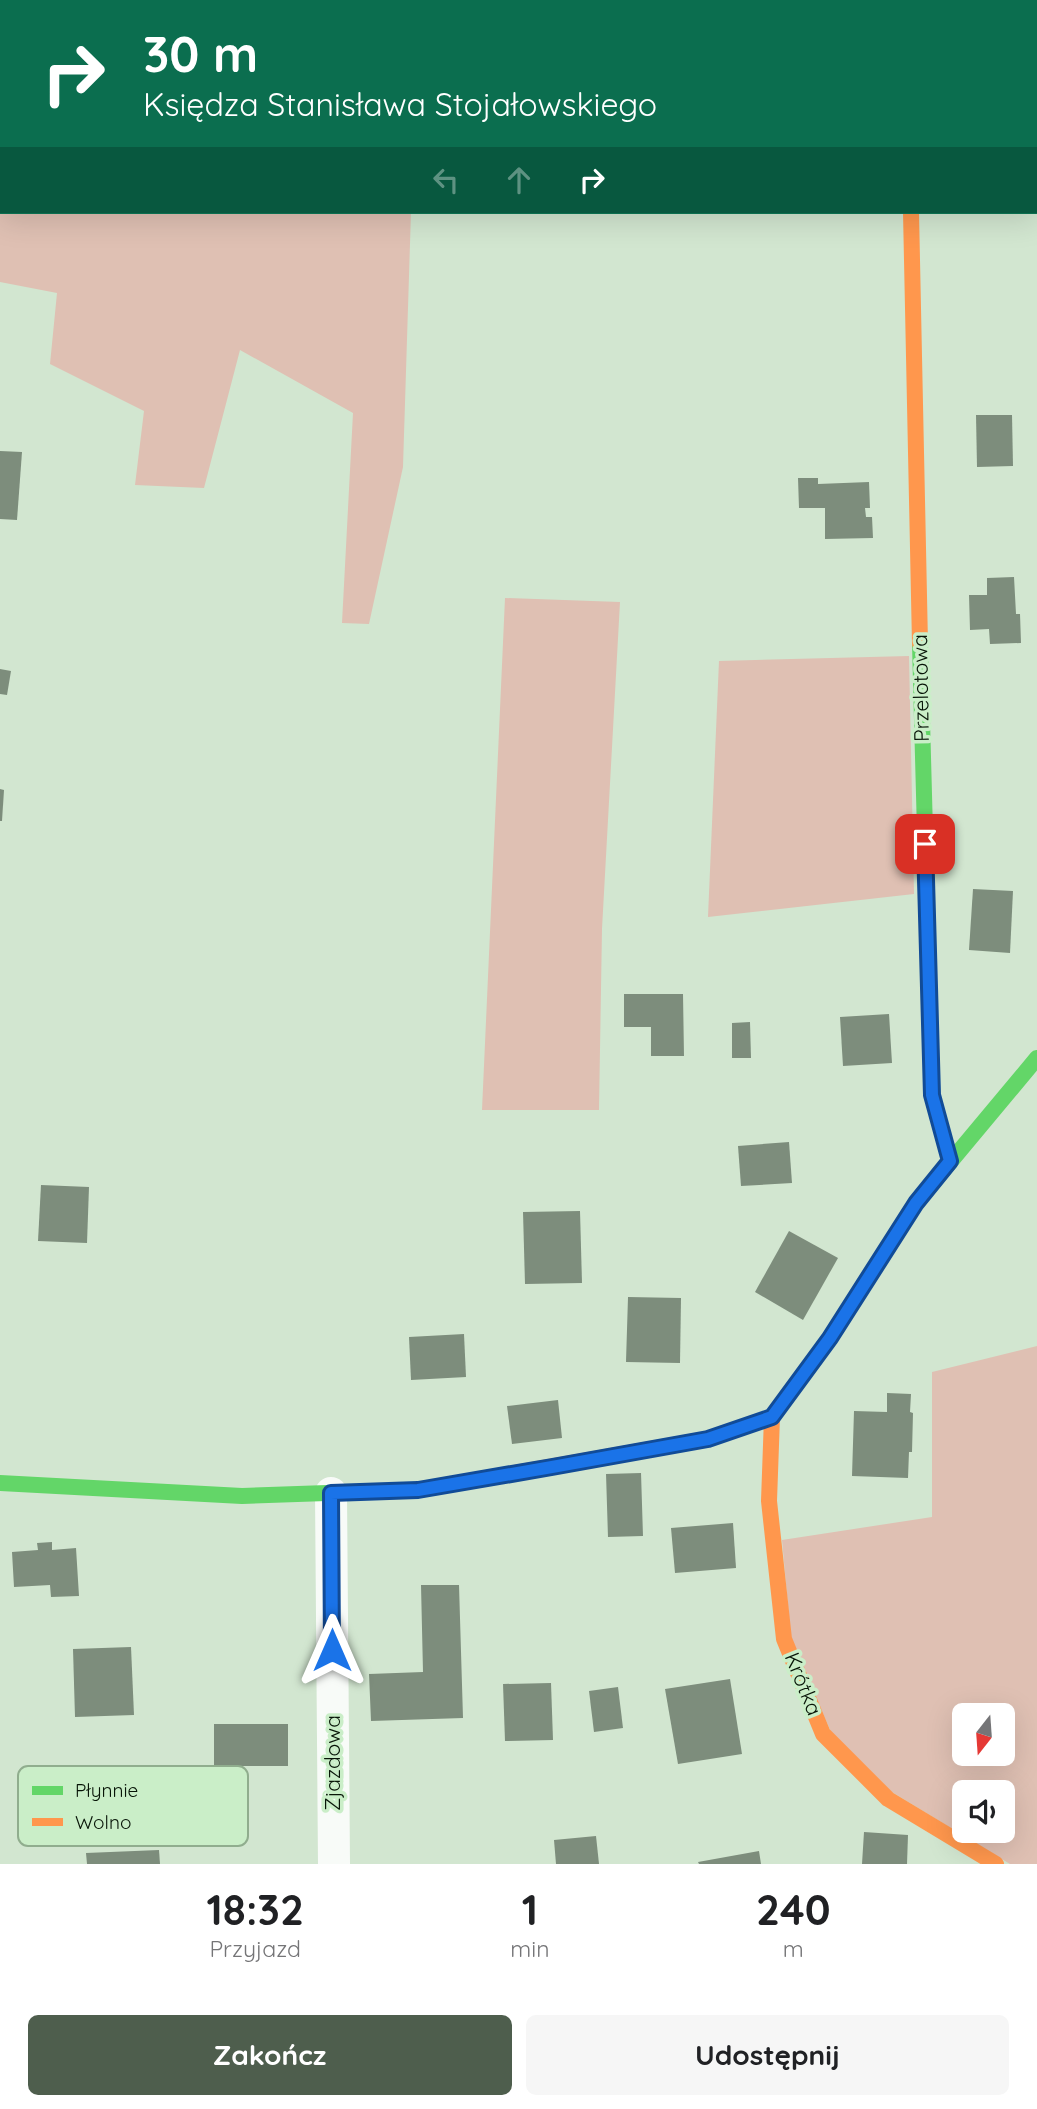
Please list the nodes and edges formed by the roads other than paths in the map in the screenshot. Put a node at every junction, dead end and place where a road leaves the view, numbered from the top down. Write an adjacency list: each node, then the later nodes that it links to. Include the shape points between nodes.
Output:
1 (911, 214): 3 (street, Przelotowa, via 932,1095)
2 (1037, 1058): 3 (street)
3 (950, 1161): 4 (street, via 916,1203 830,1338)
4 (772, 1417): 6 (street, via 708,1439 552,1467 418,1490); 8 (street, Krótka, via 769,1501 784,1639 823,1734 888,1799)
5 (0, 1483): 6 (street, via 242,1496)
6 (331, 1493): 7 (street, Zjazdowa)
7 (334, 1864)
8 (996, 1864)

